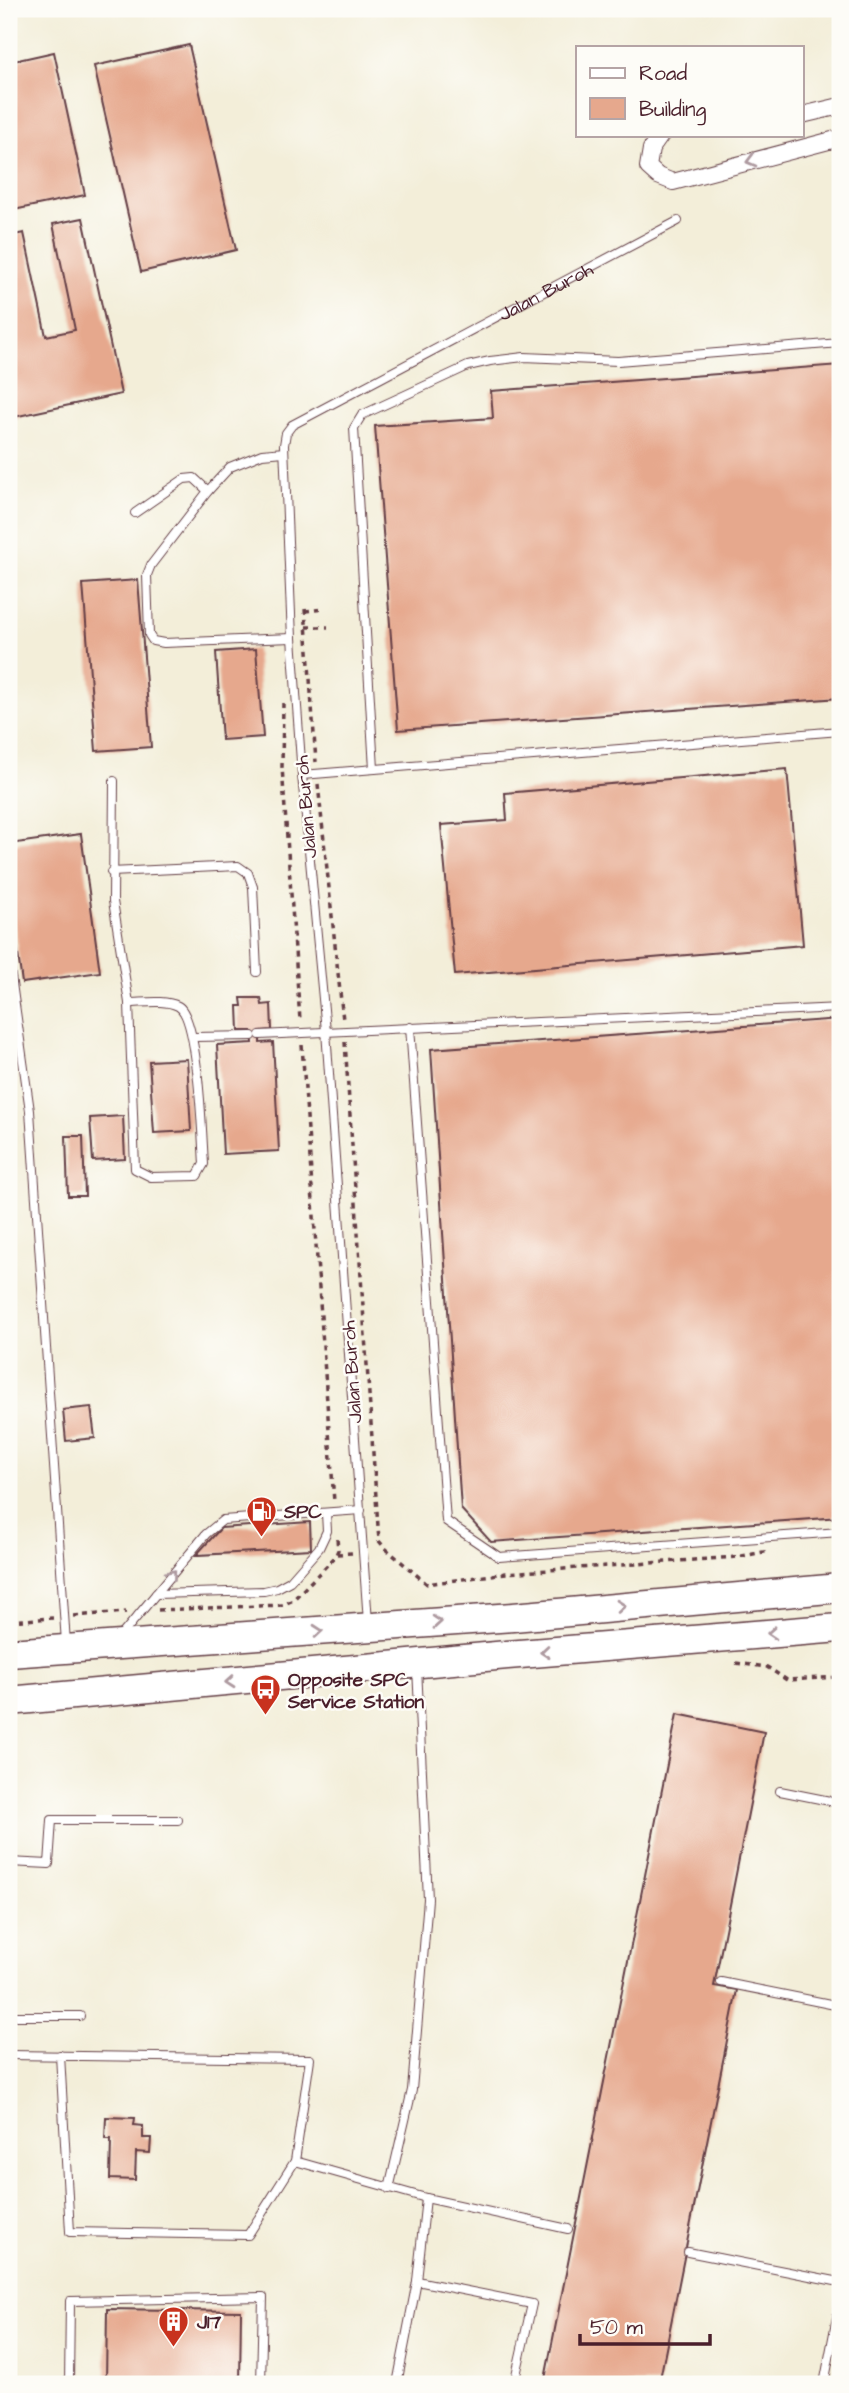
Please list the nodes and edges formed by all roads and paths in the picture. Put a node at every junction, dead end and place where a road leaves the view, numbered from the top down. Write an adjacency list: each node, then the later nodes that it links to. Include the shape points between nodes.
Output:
1 (840, 106): 2 (street)
2 (804, 115)
3 (660, 136): 4 (street, one-way to 3, via 673,182 648,167 650,149)
4 (840, 138)
5 (678, 221): 7 (lane, Jalan Buroh, via 292,425)
6 (840, 343): 18 (lane, via 618,361 524,357 490,361 468,366 362,415 354,428)
7 (284, 452): 8 (lane, via 262,454 230,467); 15 (lane, Jalan Buroh)
8 (208, 491): 9 (lane, via 194,478 184,478); 15 (lane, via 151,565 147,575 149,635 164,643)
9 (135, 513)
10 (304, 598): 12 (path)
11 (324, 609): 12 (path)
12 (305, 611): 13 (path)
13 (306, 627): 14 (path); 19 (path)
14 (328, 627)
15 (292, 638): 20 (lane, Jalan Buroh)
16 (283, 703): 30 (path, via 282,767)
17 (840, 731): 18 (lane)
18 (374, 769): 19 (lane)
19 (317, 774): 20 (lane); 29 (path)
20 (302, 775): 28 (lane, Jalan Buroh)
21 (114, 781): 22 (lane)
22 (111, 872): 24 (lane, via 238,866 248,873 253,887); 25 (lane)
23 (9, 962): 39 (lane, via 30,1111)
24 (257, 972)
25 (129, 1003): 31 (lane, via 179,1006); 31 (lane, via 135,1169 141,1174 197,1175 202,1170)
26 (840, 1008): 27 (lane)
27 (410, 1027): 29 (lane); 34 (lane, via 446,1521 499,1557)
28 (326, 1031): 29 (lane); 30 (lane); 32 (lane, Jalan Buroh)
29 (344, 1031): 35 (path, via 379,1541 427,1584 506,1573 737,1557)
30 (301, 1033): 31 (lane); 33 (path)
31 (194, 1037)
32 (361, 1510): 33 (lane); 41 (lane, Jalan Buroh)
33 (330, 1513): 37 (lane, one-way to 33, via 223,1520); 37 (lane, via 319,1548 290,1581 277,1588); 38 (path, via 338,1550 335,1558 293,1600 283,1605)
34 (840, 1532)
35 (772, 1550)
36 (840, 1588): 41 (highway, one-way to 36)
37 (156, 1594): 38 (lane)
38 (142, 1611): 39 (path); 43 (lane)
39 (64, 1617): 40 (path); 44 (lane)
40 (9, 1621)
41 (369, 1626): 43 (highway, one-way to 41)
42 (840, 1628): 47 (highway, one-way to 47)
43 (113, 1645): 44 (highway)
44 (66, 1649): 45 (highway)
45 (9, 1653)
46 (736, 1663): 48 (path, via 767,1667 787,1680)
47 (417, 1664): 49 (highway, one-way to 49); 61 (lane, via 428,1899 412,2090)
48 (840, 1677)
49 (9, 1701)
50 (780, 1791): 51 (lane)
51 (840, 1803)
52 (178, 1820): 53 (lane, via 52,1820 49,1864)
53 (9, 1862)
54 (722, 1982): 55 (lane)
55 (840, 2006)
56 (9, 2015): 57 (lane)
57 (80, 2016)
58 (9, 2055): 59 (lane)
59 (60, 2055): 60 (lane, via 310,2059); 60 (lane, via 70,2232 248,2235)
60 (295, 2161): 61 (lane)
61 (389, 2189): 62 (lane)
62 (426, 2198): 63 (lane); 65 (lane)
63 (568, 2229)
64 (688, 2252): 66 (lane)
65 (417, 2281): 70 (lane); 71 (lane, via 532,2304)
66 (840, 2282)
67 (840, 2302): 72 (lane)
68 (69, 2384): 69 (lane, via 70,2301 263,2297)
69 (261, 2384)
70 (397, 2384)
71 (514, 2384)
72 (824, 2384)

